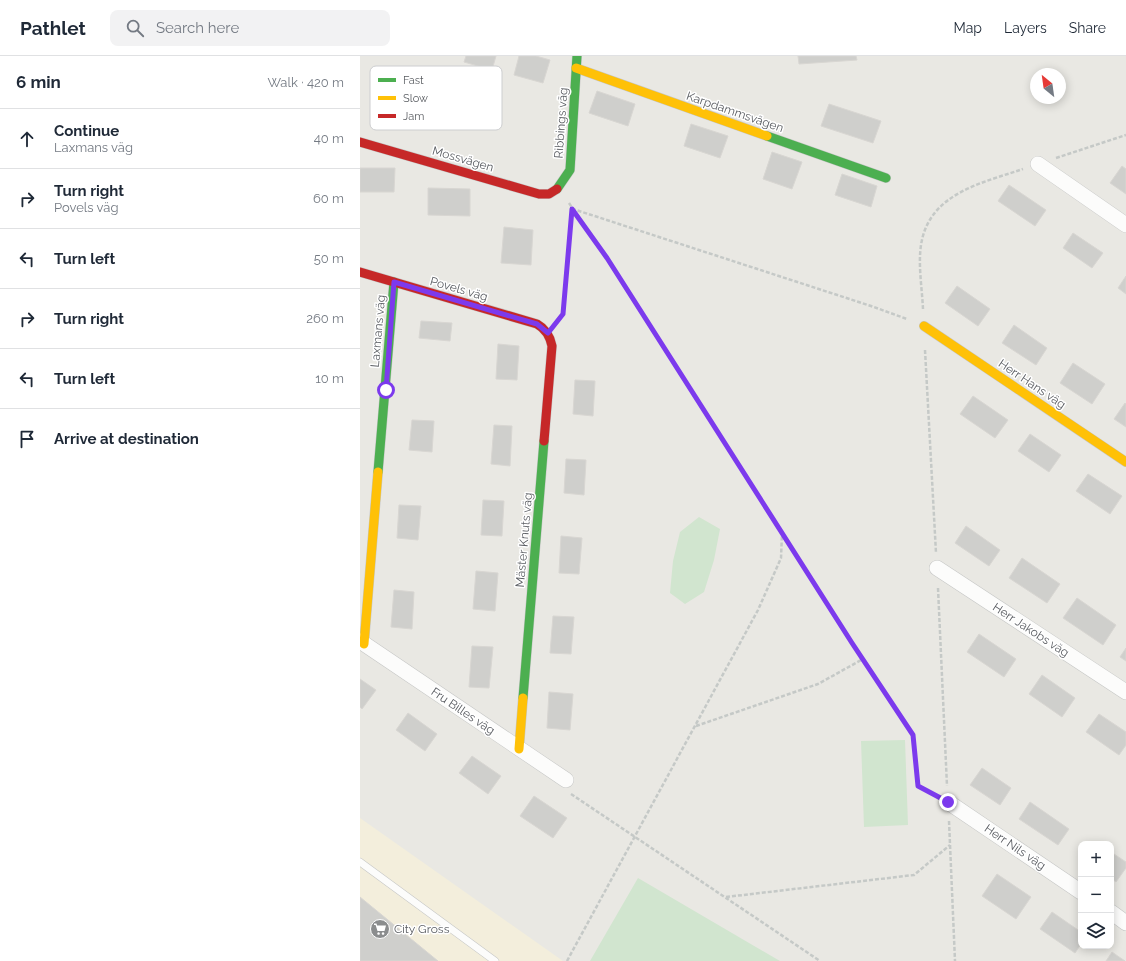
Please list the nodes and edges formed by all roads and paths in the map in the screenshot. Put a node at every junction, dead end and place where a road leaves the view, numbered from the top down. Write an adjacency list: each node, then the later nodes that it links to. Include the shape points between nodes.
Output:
1 (577, 56): 2 (street, Ribbings väg)
2 (576, 68): 6 (street, Karpdammsvägen); 7 (street, Ribbings väg, via 570,170)
3 (1126, 135): 5 (path)
4 (360, 142): 7 (street, Mossvägen, via 542,195)
5 (1038, 164): 9 (street); 12 (path, via 971,187 946,201 934,215 921,245)
6 (886, 178)
7 (558, 188): 8 (path)
8 (572, 209): 12 (path, via 871,306); 13 (path, via 563,314); 15 (path, via 607,258)
9 (1126, 225)
10 (360, 272): 11 (street, Povels väg)
11 (394, 282): 13 (street, Povels väg, via 537,324); 17 (street, Laxmans väg)
12 (924, 326): 14 (street, Herr Hans väg); 16 (path)
13 (548, 333): 21 (street, Mäster Knuts väg, via 552,346)
14 (1126, 462)
15 (782, 533): 18 (path); 20 (path, via 781,558 758,610)
16 (937, 568): 19 (street, Herr Jakobs väg); 23 (path)
17 (362, 643): 21 (street, Fru Billes väg)
18 (863, 659): 20 (path, via 818,684); 23 (path, via 913,735 918,786)
19 (1126, 692)
20 (696, 726): 24 (path)
21 (519, 749): 22 (street, Fru Billes väg)
22 (566, 780): 24 (path, via 562,787)
23 (948, 802): 25 (path); 27 (street, Herr Nils väg)
24 (636, 837): 28 (path); 32 (path)
25 (950, 845): 28 (path, via 914,875); 34 (path)
26 (360, 862): 31 (lane)
27 (1078, 890)
28 (725, 897): 33 (path)
29 (1112, 913): 30 (street)
30 (1126, 923)
31 (495, 961)
32 (568, 961)
33 (820, 961)
34 (956, 961)

